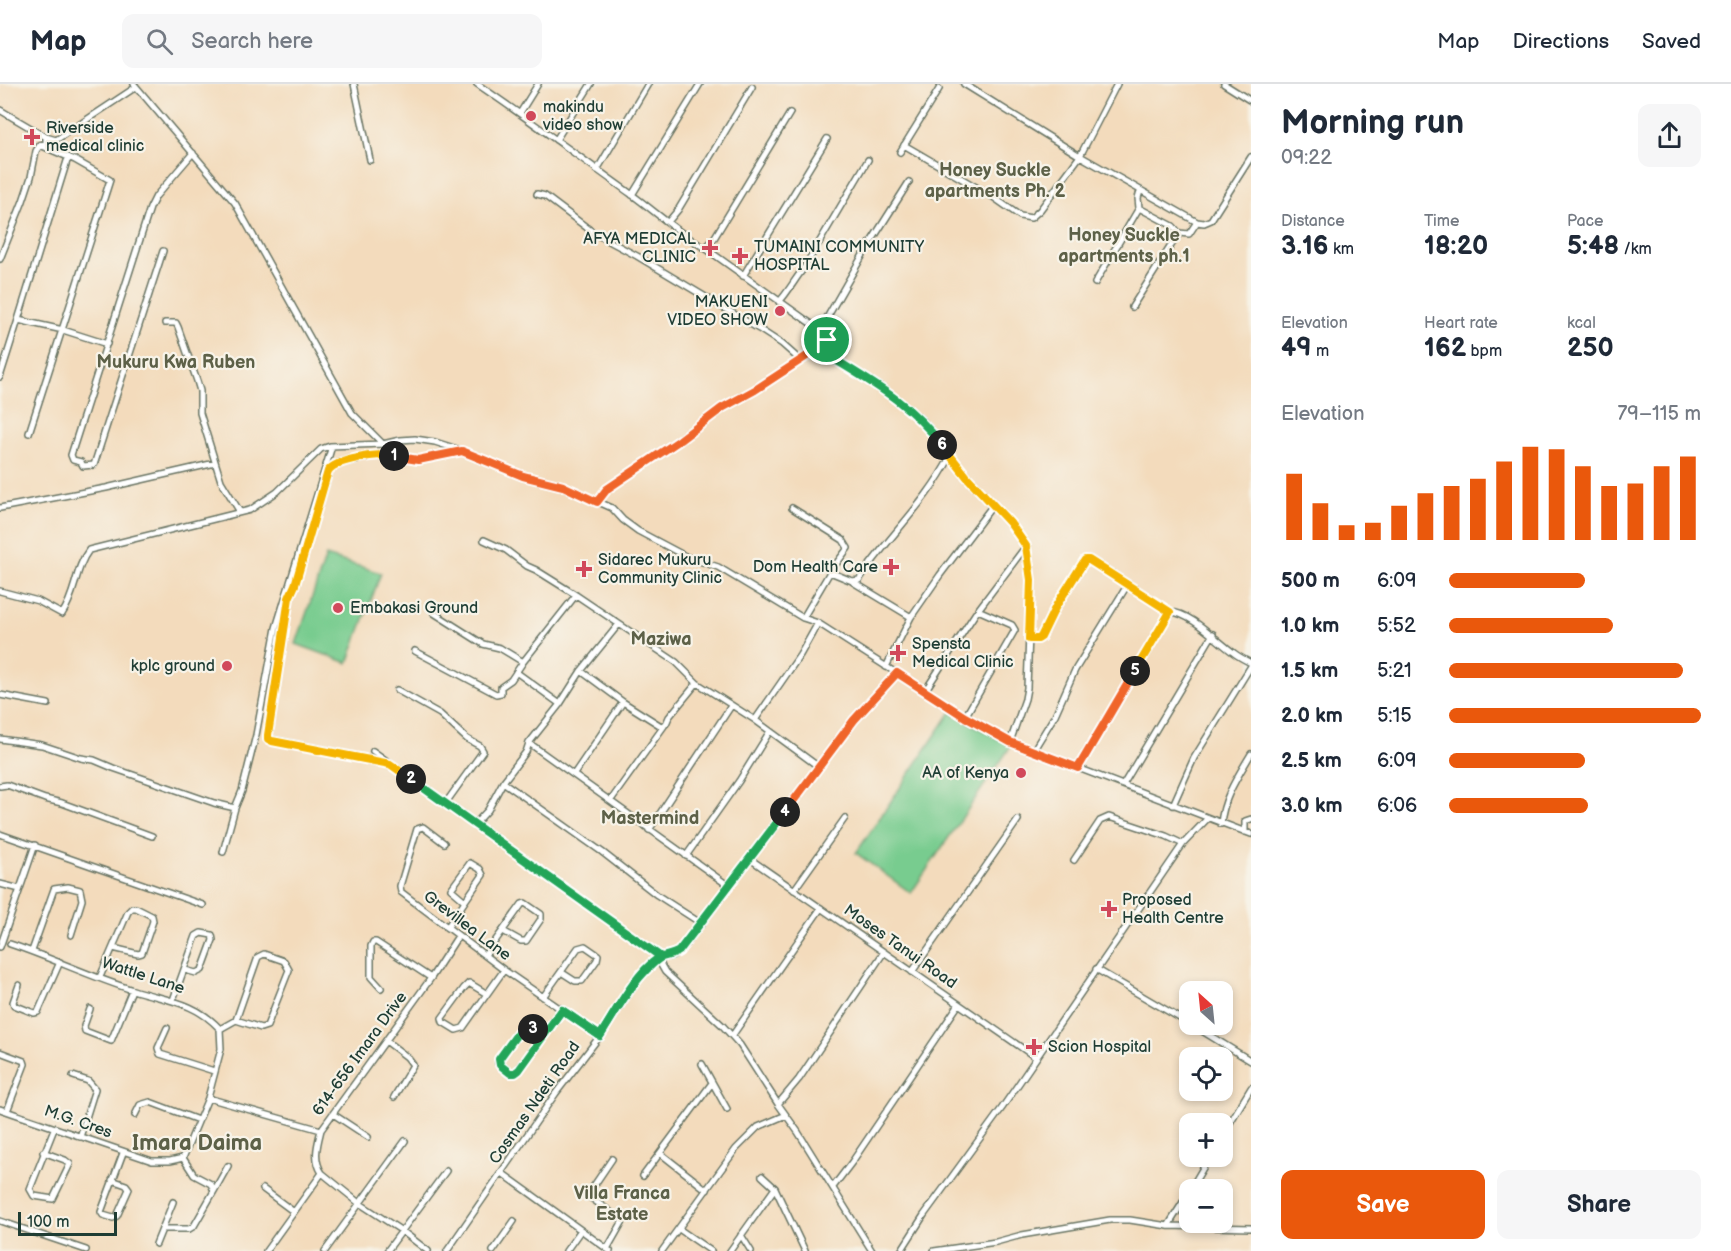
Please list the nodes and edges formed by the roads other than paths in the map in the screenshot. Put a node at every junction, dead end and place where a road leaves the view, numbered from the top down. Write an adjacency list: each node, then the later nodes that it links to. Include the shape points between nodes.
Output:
1 (354, 84): 27 (street)
2 (538, 84): 15 (street)
3 (591, 84): 19 (street)
4 (648, 84): 29 (street)
5 (700, 84): 33 (street)
6 (964, 84): 24 (street)
7 (1117, 84): 24 (street)
8 (1224, 84): 13 (street)
9 (480, 85): 15 (street)
10 (135, 86): 17 (street, via 64,136 56,140); 23 (street)
11 (752, 87): 35 (street)
12 (939, 89): 21 (street)
13 (1251, 101)
14 (0, 110): 17 (street)
15 (520, 113): 19 (street)
16 (790, 113): 38 (street)
17 (45, 137): 20 (street, via 46,143)
18 (827, 139): 41 (street)
19 (556, 140): 29 (street)
20 (40, 145): 26 (street); 40 (street, via 24,201)
21 (904, 145): 22 (street); 24 (street, via 1026,218 1035,216)
22 (900, 152)
23 (193, 153): 50 (street, via 152,202); 54 (street, via 235,203 352,413)
24 (1080, 156): 31 (street)
25 (1251, 157): 36 (street, via 1211,220)
26 (70, 158): 45 (street); 47 (street, via 110,180)
27 (370, 160)
28 (868, 160): 43 (street, via 804,268)
29 (597, 170): 33 (street)
30 (909, 182): 48 (street)
31 (1140, 191): 34 (street); 36 (street)
32 (537, 194): 51 (street, via 594,233 759,329)
33 (632, 195): 35 (street)
34 (1139, 208): 37 (street); 42 (street)
35 (668, 222): 38 (street)
36 (1197, 222): 37 (street, via 1189,234)
37 (1179, 233): 44 (street)
38 (705, 248): 41 (street)
39 (164, 251): 50 (street, via 94,465 84,466 71,456)
40 (0, 260)
41 (743, 276): 43 (street)
42 (1095, 283)
43 (779, 302): 48 (street)
44 (1132, 307)
45 (18, 320): 47 (street); 52 (street)
46 (165, 323): 58 (street, via 176,323 188,355)
47 (63, 330): 50 (street); 53 (street)
48 (820, 330): 49 (street)
49 (827, 340): 51 (street); 57 (street, via 834,359 902,402)
50 (107, 344)
51 (800, 360): 59 (street, via 722,408 607,489)
52 (0, 377)
53 (29, 433)
54 (383, 444): 55 (street); 56 (street, via 416,439)
55 (332, 446): 63 (street, via 321,449 277,492); 115 (street, via 276,628 256,735)
56 (462, 451): 59 (street); 105 (street, via 418,460 377,454 330,467 289,598 268,739)
57 (950, 457): 60 (street); 67 (street, via 859,580)
58 (215, 463): 61 (street); 63 (street, via 226,492)
59 (597, 502): 74 (street, via 612,508 638,531 734,575)
60 (993, 505): 65 (street); 75 (street)
61 (0, 508)
62 (792, 508): 66 (street, via 847,545)
63 (240, 513): 69 (street, via 90,550 81,565 72,599 62,614 38,601)
64 (484, 540): 70 (street)
65 (1026, 546): 71 (street); 79 (street, via 1031,580)
66 (830, 572): 67 (street); 74 (street)
67 (852, 581): 75 (street)
68 (1128, 584): 72 (street); 79 (street, via 1085,560 1041,637); 103 (street, via 1075,670)
69 (0, 591)
70 (576, 595): 77 (street); 81 (street)
71 (978, 610): 89 (street); 95 (street, via 1015,630)
72 (1170, 612): 78 (street); 107 (street)
73 (434, 613): 81 (street, via 483,644 500,648)
74 (803, 618): 76 (street)
75 (910, 618): 83 (street)
76 (818, 623): 83 (street); 96 (street)
77 (619, 624): 84 (street); 87 (street, via 676,662)
78 (1213, 634): 82 (street); 110 (street)
79 (1029, 639): 101 (street, via 1025,699)
80 (415, 651): 85 (street, via 496,694 501,693 501,687)
81 (523, 662): 85 (street)
82 (1251, 664): 114 (street, via 1194,758)
83 (886, 666): 86 (street)
84 (581, 671): 91 (street); 93 (street)
85 (516, 672): 93 (street)
86 (897, 673): 89 (street); 106 (street, Cosmas Ndeti Road, via 854,720)
87 (697, 683): 94 (street); 97 (street)
88 (397, 690): 113 (street, via 440,714 483,751)
89 (924, 691): 95 (street)
90 (0, 695): 92 (street)
91 (623, 702): 97 (street, via 656,724); 108 (street)
92 (48, 704)
93 (560, 704): 100 (street)
94 (731, 706): 96 (street); 122 (street)
95 (965, 717): 101 (street)
96 (755, 720): 98 (street)
97 (664, 725): 112 (street)
98 (770, 731): 106 (street); 130 (street)
99 (0, 739): 115 (street, via 42,745 94,760)
100 (529, 742): 108 (street); 109 (street)
101 (1010, 742): 103 (street)
102 (373, 751): 105 (street)
103 (1033, 751): 107 (street)
104 (1251, 754): 120 (street, via 1222,811)
105 (390, 764): 113 (street)
106 (819, 767): 131 (street, Cosmas Ndeti Road)
107 (1078, 768): 110 (street)
108 (574, 774): 112 (street)
109 (503, 782): 121 (street); 140 (street)
110 (1123, 785): 114 (street)
111 (0, 786): 125 (street, via 69,805)
112 (611, 800): 122 (street)
113 (446, 804): 121 (street)
114 (1173, 805): 117 (street)
115 (235, 808): 129 (street)
116 (845, 818): 136 (street)
117 (1208, 818): 120 (street); 127 (street)
118 (1251, 819): 123 (street, via 1245,821)
119 (1018, 820): 158 (street)
120 (1221, 824): 123 (street)
121 (475, 825): 152 (street)
122 (649, 830): 130 (street)
123 (1248, 833)
124 (0, 834): 128 (street)
125 (152, 836)
126 (444, 843): 141 (street, Grevillea Lane, via 423,827 417,829 400,889)
127 (1183, 844): 132 (street, via 1109,817 1100,821); 154 (street)
128 (35, 845): 135 (street); 138 (street)
129 (223, 852)
130 (686, 856): 134 (street)
131 (750, 859): 134 (street, Cosmas Ndeti Road); 136 (street, Moses Tanui Road)
132 (1074, 860)
133 (0, 884): 135 (street)
134 (729, 886): 140 (street, Cosmas Ndeti Road)
135 (20, 889): 144 (street)
136 (794, 890): 139 (street, Moses Tanui Road)
137 (465, 901): 137 (street, via 483,874 472,864 467,865 451,889); 141 (street)
138 (203, 905)
139 (821, 908): 150 (street, Moses Tanui Road); 177 (street)
140 (702, 924): 152 (street, Cosmas Ndeti Road, via 673,956)
141 (447, 928): 145 (street, Grevillea Lane)
142 (503, 931): 142 (street, via 526,941 542,919 541,914 522,904); 151 (street)
143 (71, 934): 149 (street, via 82,900 80,890 54,889)
144 (2, 935): 147 (street)
145 (458, 936): 151 (street, Grevillea Lane); 160 (street, 614-656 Imara Drive)
146 (10, 945): 149 (street, Wattle Lane)
147 (0, 947)
148 (113, 948): 148 (street, via 142,953 152,916 131,909); 159 (street)
149 (32, 951): 153 (street, Wattle Lane)
150 (884, 952): 158 (street, Moses Tanui Road); 189 (street)
151 (485, 955): 156 (street, Grevillea Lane)
152 (661, 957): 176 (street, Cosmas Ndeti Road, via 638,978); 177 (street, via 665,972)
153 (60, 962): 159 (street, Wattle Lane); 161 (street, via 38,1012 14,1005)
154 (1096, 969): 170 (street); 180 (street)
155 (185, 970): 155 (street, via 202,970 212,935 198,934); 166 (street)
156 (504, 970): 164 (street); 165 (street, Grevillea Lane)
157 (561, 972): 157 (street, via 582,981 598,955 580,946); 165 (street)
158 (912, 972): 167 (street, Moses Tanui Road)
159 (100, 977): 163 (street, Wattle Lane)
160 (431, 978): 162 (street, via 375,941 370,946 371,977); 178 (street, 614-656 Imara Drive)
161 (19, 985)
162 (379, 986)
163 (132, 990): 166 (street, Wattle Lane); 168 (street, via 111,1041 85,1031)
164 (487, 994): 164 (street, via 467,984 442,1020 460,1029)
165 (543, 997): 169 (street, Grevillea Lane)
166 (173, 1000): 173 (street, Wattle Lane, via 194,1007)
167 (959, 1004): 180 (street, Moses Tanui Road); 215 (street)
168 (90, 1009)
169 (562, 1010): 175 (street); 176 (street, Grevillea Lane)
170 (1179, 1018)
171 (236, 1020): 171 (street, via 260,956 284,962 289,970 265,1028); 173 (street)
172 (167, 1028): 183 (street, via 158,1048 160,1054)
173 (220, 1029): 183 (street, via 221,1049)
174 (1208, 1035): 181 (street)
175 (543, 1036): 175 (street, via 517,1072 510,1073 498,1063 523,1026 528,1025)
176 (600, 1036): 211 (street, Cosmas Ndeti Road)
177 (732, 1036): 189 (street)
178 (386, 1041): 187 (street, via 413,1065); 193 (street, 614-656 Imara Drive)
179 (0, 1052): 192 (street, via 25,1064)
180 (1035, 1057): 249 (street)
181 (1251, 1061)
182 (702, 1064): 185 (street)
183 (214, 1071): 188 (street)
184 (73, 1076): 200 (street, via 88,1081 94,1089)
185 (712, 1083): 191 (street); 205 (street)
186 (1251, 1088): 196 (street)
187 (394, 1097)
188 (208, 1098): 197 (street); 199 (street)
189 (778, 1104): 195 (street)
190 (0, 1108): 192 (street, M.G. Cres)
191 (728, 1109)
192 (7, 1111): 198 (street, M.G. Cres)
193 (333, 1114): 199 (street, 614-656 Imara Drive); 201 (street)
194 (135, 1115): 197 (street, via 140,1105 150,1102)
195 (786, 1115): 215 (street); 218 (street, via 758,1127 736,1149)
196 (1233, 1118)
197 (198, 1120): 206 (street)
198 (54, 1129): 200 (street, M.G. Cres); 203 (street)
199 (321, 1131): 210 (street, 614-656 Imara Drive, via 316,1151)
200 (80, 1137): 204 (street, M.G. Cres)
201 (368, 1137)
202 (405, 1140): 221 (street)
203 (43, 1152): 203 (street, via 30,1189 34,1196 53,1200 70,1167 68,1162)
204 (123, 1152): 206 (street, M.G. Cres, via 158,1162); 214 (street)
205 (660, 1153): 212 (street); 218 (street)
206 (183, 1158): 219 (street, via 194,1175 211,1184)
207 (612, 1159): 235 (street, via 590,1193 591,1198 623,1221)
208 (228, 1166): 219 (street)
209 (447, 1171): 231 (street)
210 (322, 1173): 221 (street); 223 (street)
211 (502, 1173): 230 (street); 240 (street, Cosmas Ndeti Road)
212 (644, 1176)
213 (762, 1176): 216 (street)
214 (112, 1180): 214 (street, via 101,1212 113,1218 129,1189)
215 (833, 1187): 248 (street)
216 (775, 1188): 232 (street); 247 (street)
217 (263, 1189): 223 (street)
218 (707, 1190): 229 (street)
219 (214, 1191): 228 (street, via 194,1226)
220 (173, 1202): 228 (street)
221 (359, 1203): 231 (street); 237 (street)
222 (1179, 1208): 226 (street)
223 (294, 1212): 236 (street)
224 (0, 1221): 234 (street)
225 (514, 1221): 241 (street)
226 (1168, 1226): 227 (street); 250 (street, via 1130,1220 1101,1221)
227 (1251, 1228)
228 (162, 1229): 233 (street)
229 (679, 1229): 243 (street); 244 (street)
230 (581, 1230): 235 (street); 242 (street)
231 (402, 1231): 238 (street); 239 (street)
232 (741, 1235): 245 (street); 246 (street)
233 (156, 1244)
234 (86, 1250)
235 (608, 1250)
236 (266, 1251)
237 (325, 1251)
238 (387, 1251)
239 (428, 1251)
240 (447, 1251)
241 (493, 1251)
242 (566, 1251)
243 (662, 1251)
244 (711, 1251)
245 (729, 1251)
246 (751, 1251)
247 (805, 1251)
248 (872, 1251)
249 (901, 1251)
250 (934, 1251)

